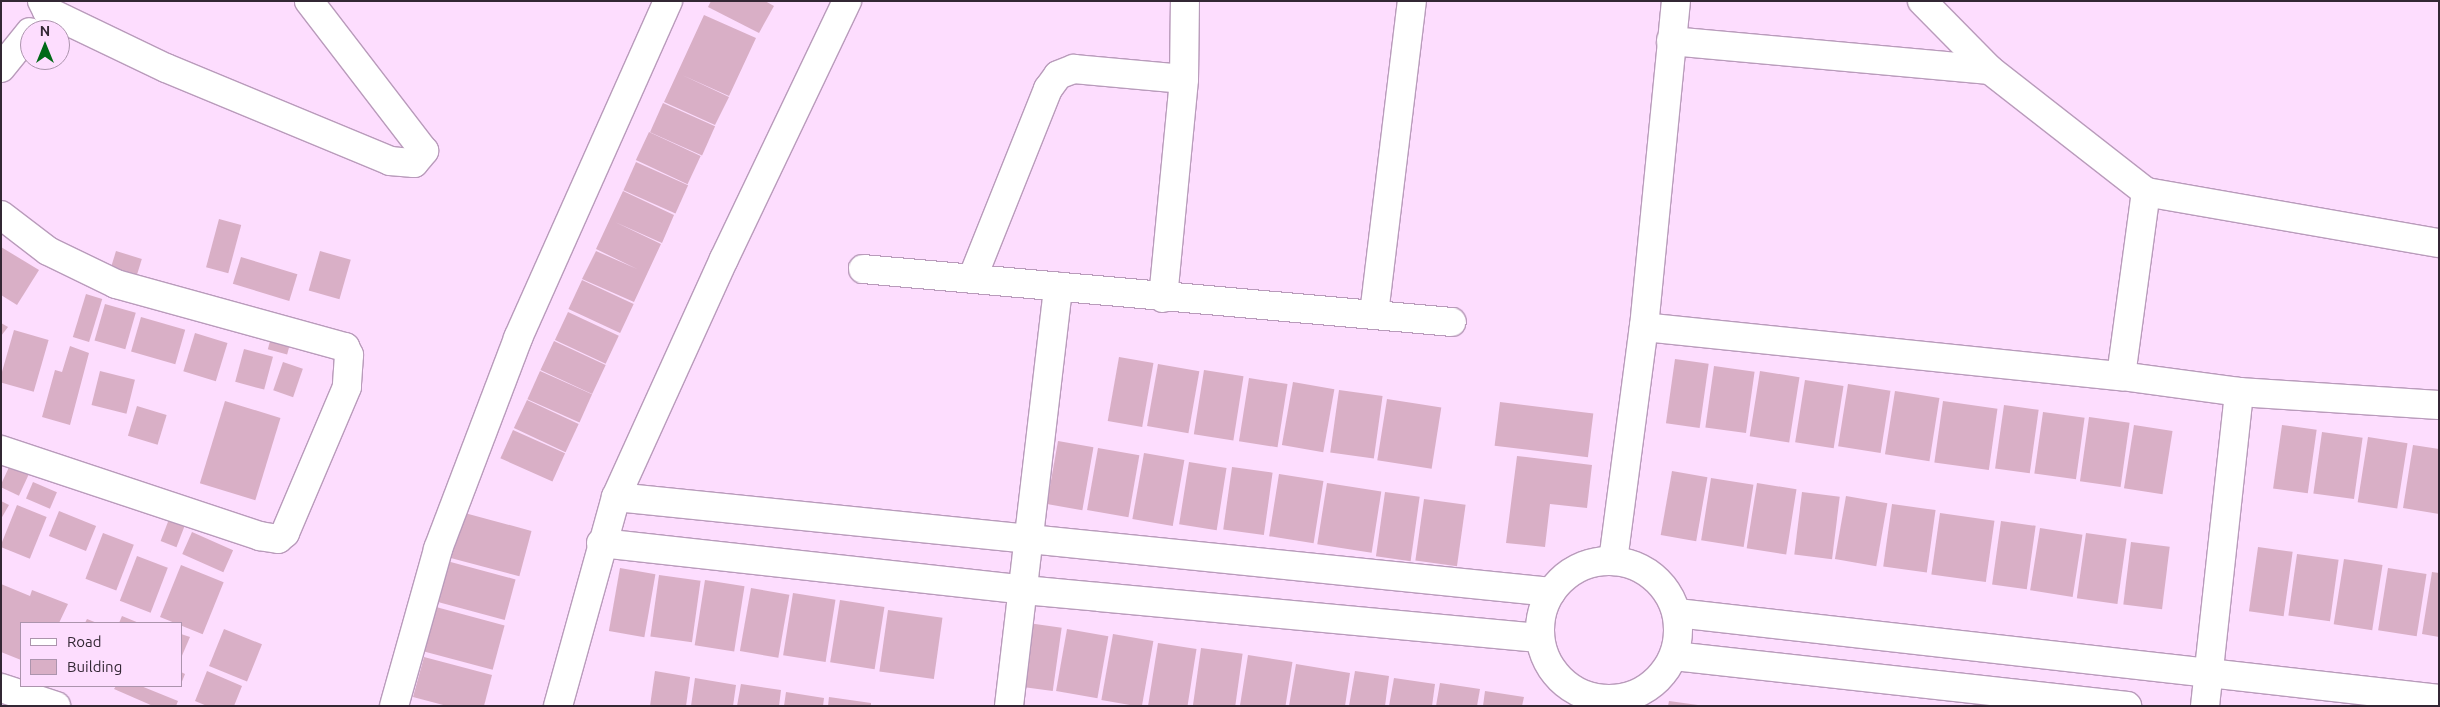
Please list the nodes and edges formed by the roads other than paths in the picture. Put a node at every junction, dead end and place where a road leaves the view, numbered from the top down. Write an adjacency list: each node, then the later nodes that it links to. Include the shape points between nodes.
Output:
1 (309, 1): 8 (street, via 424,151 414,163 407,165 390,161)
2 (668, 1): 41 (street, via 518,338 438,549)
3 (847, 1): 27 (street, via 724,259)
4 (1185, 1): 12 (street)
5 (1412, 1): 20 (street)
6 (1676, 1): 9 (street)
7 (1922, 1): 11 (street)
8 (42, 15): 10 (street)
9 (1671, 41): 11 (street); 22 (street)
10 (1, 68)
11 (1990, 70): 13 (street)
12 (1184, 78): 17 (street, via 1074,69 1058,75 1048,89); 19 (street)
13 (2146, 192): 15 (street); 23 (street)
14 (1, 215): 26 (street, via 48,250 116,284 346,347 349,356 347,387 285,533 278,539 260,536)
15 (2439, 243)
16 (863, 269): 17 (street)
17 (972, 279): 18 (street)
18 (1058, 287): 19 (street); 28 (street)
19 (1163, 298): 20 (street)
20 (1374, 314): 21 (street)
21 (1452, 322)
22 (1644, 327): 23 (street); 30 (street)
23 (2121, 376): 24 (street)
24 (2239, 392): 25 (street); 36 (street)
25 (2439, 405)
26 (1, 450)
27 (616, 497): 28 (street); 29 (street)
28 (1028, 540): 31 (street); 32 (street)
29 (602, 544): 31 (street); 42 (street)
30 (1613, 561): 32 (street, via 1588,563 1567,574); 33 (street, via 1634,565 1654,576 1668,593)
31 (1024, 590): 34 (street); 43 (street)
32 (1551, 592): 34 (street, via 1541,614)
33 (1677, 612): 35 (street, via 1679,634); 36 (street)
34 (1539, 638): 39 (street, via 1546,661 1560,680 1581,694)
35 (1674, 656): 39 (street, via 1663,675 1647,689); 44 (street)
36 (2208, 673): 38 (street); 45 (street)
37 (1, 688): 40 (street)
38 (2439, 699)
39 (1604, 703)
40 (56, 706)
41 (394, 706)
42 (558, 706)
43 (1009, 706)
44 (2127, 706)
45 (2205, 706)

